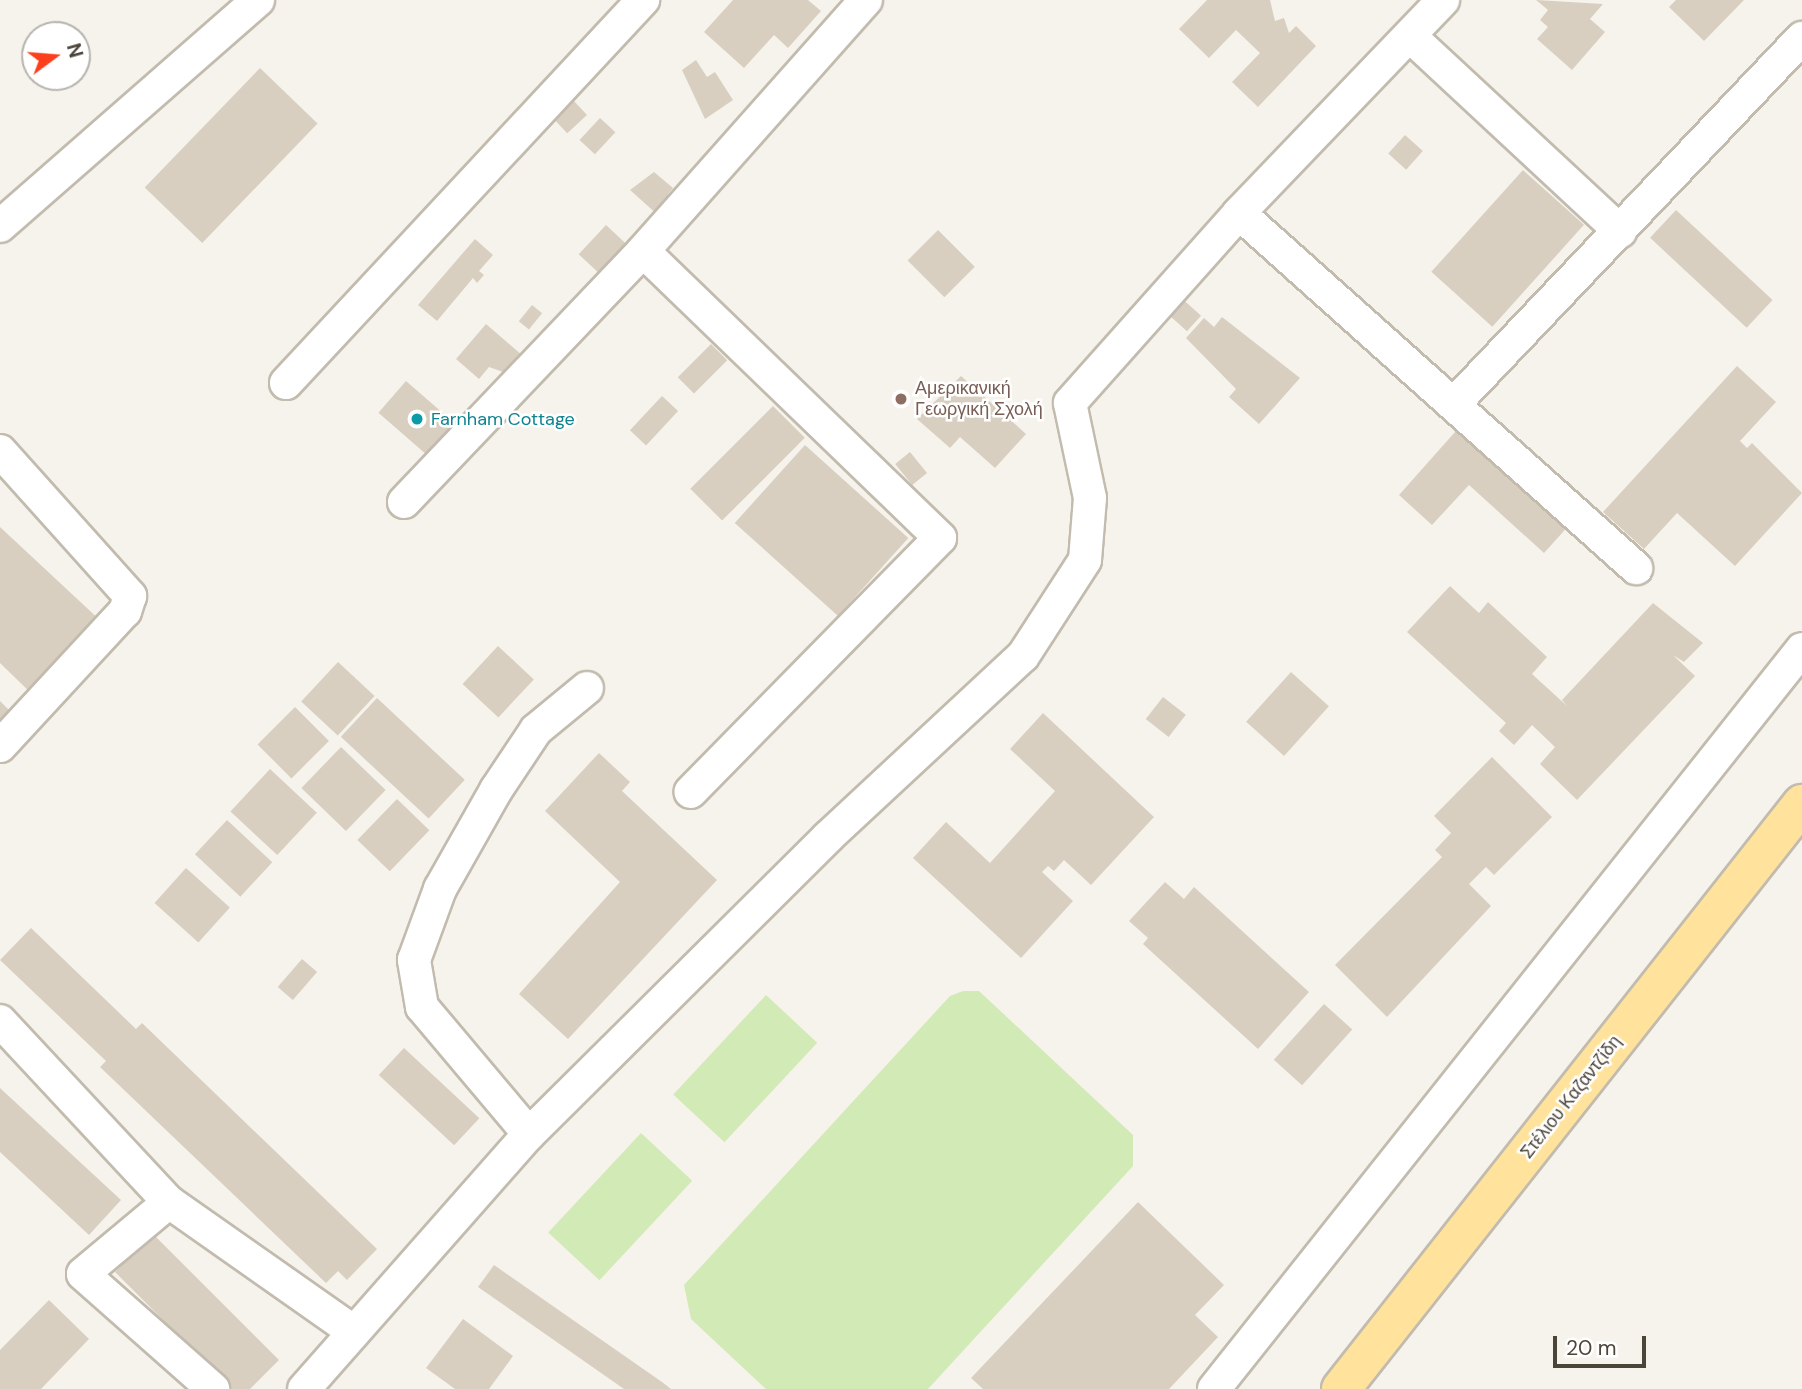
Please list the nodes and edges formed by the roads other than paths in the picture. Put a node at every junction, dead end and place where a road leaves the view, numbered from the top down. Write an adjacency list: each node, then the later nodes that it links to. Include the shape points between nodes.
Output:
1 (258, 0): 8 (lane)
2 (643, 0): 11 (lane)
3 (866, 0): 10 (lane)
4 (1443, 0): 5 (lane)
5 (1410, 36): 7 (lane); 9 (lane)
6 (1802, 38): 9 (lane)
7 (1239, 213): 12 (lane); 22 (lane, via 1070,403 1090,498 1085,560 1047,625 1004,676 828,837)
8 (0, 226)
9 (1620, 230): 12 (lane)
10 (643, 251): 14 (lane); 19 (lane, via 940,538)
11 (286, 383)
12 (1455, 403): 15 (lane)
13 (0, 451): 18 (lane, via 130,596 125,611)
14 (404, 502)
15 (1636, 568)
16 (1802, 649): 27 (lane)
17 (587, 688): 22 (lane, via 536,730 496,790 435,900 414,960 422,1007)
18 (0, 746)
19 (690, 792)
20 (1802, 804): 28 (main road, Στέλιου Καζαντζίδη)
21 (0, 1021): 23 (lane)
22 (529, 1134): 24 (lane)
23 (169, 1202): 24 (lane); 25 (lane, via 83,1274)
24 (354, 1332): 26 (lane)
25 (213, 1389)
26 (304, 1389)
27 (1214, 1389)
28 (1341, 1389)

